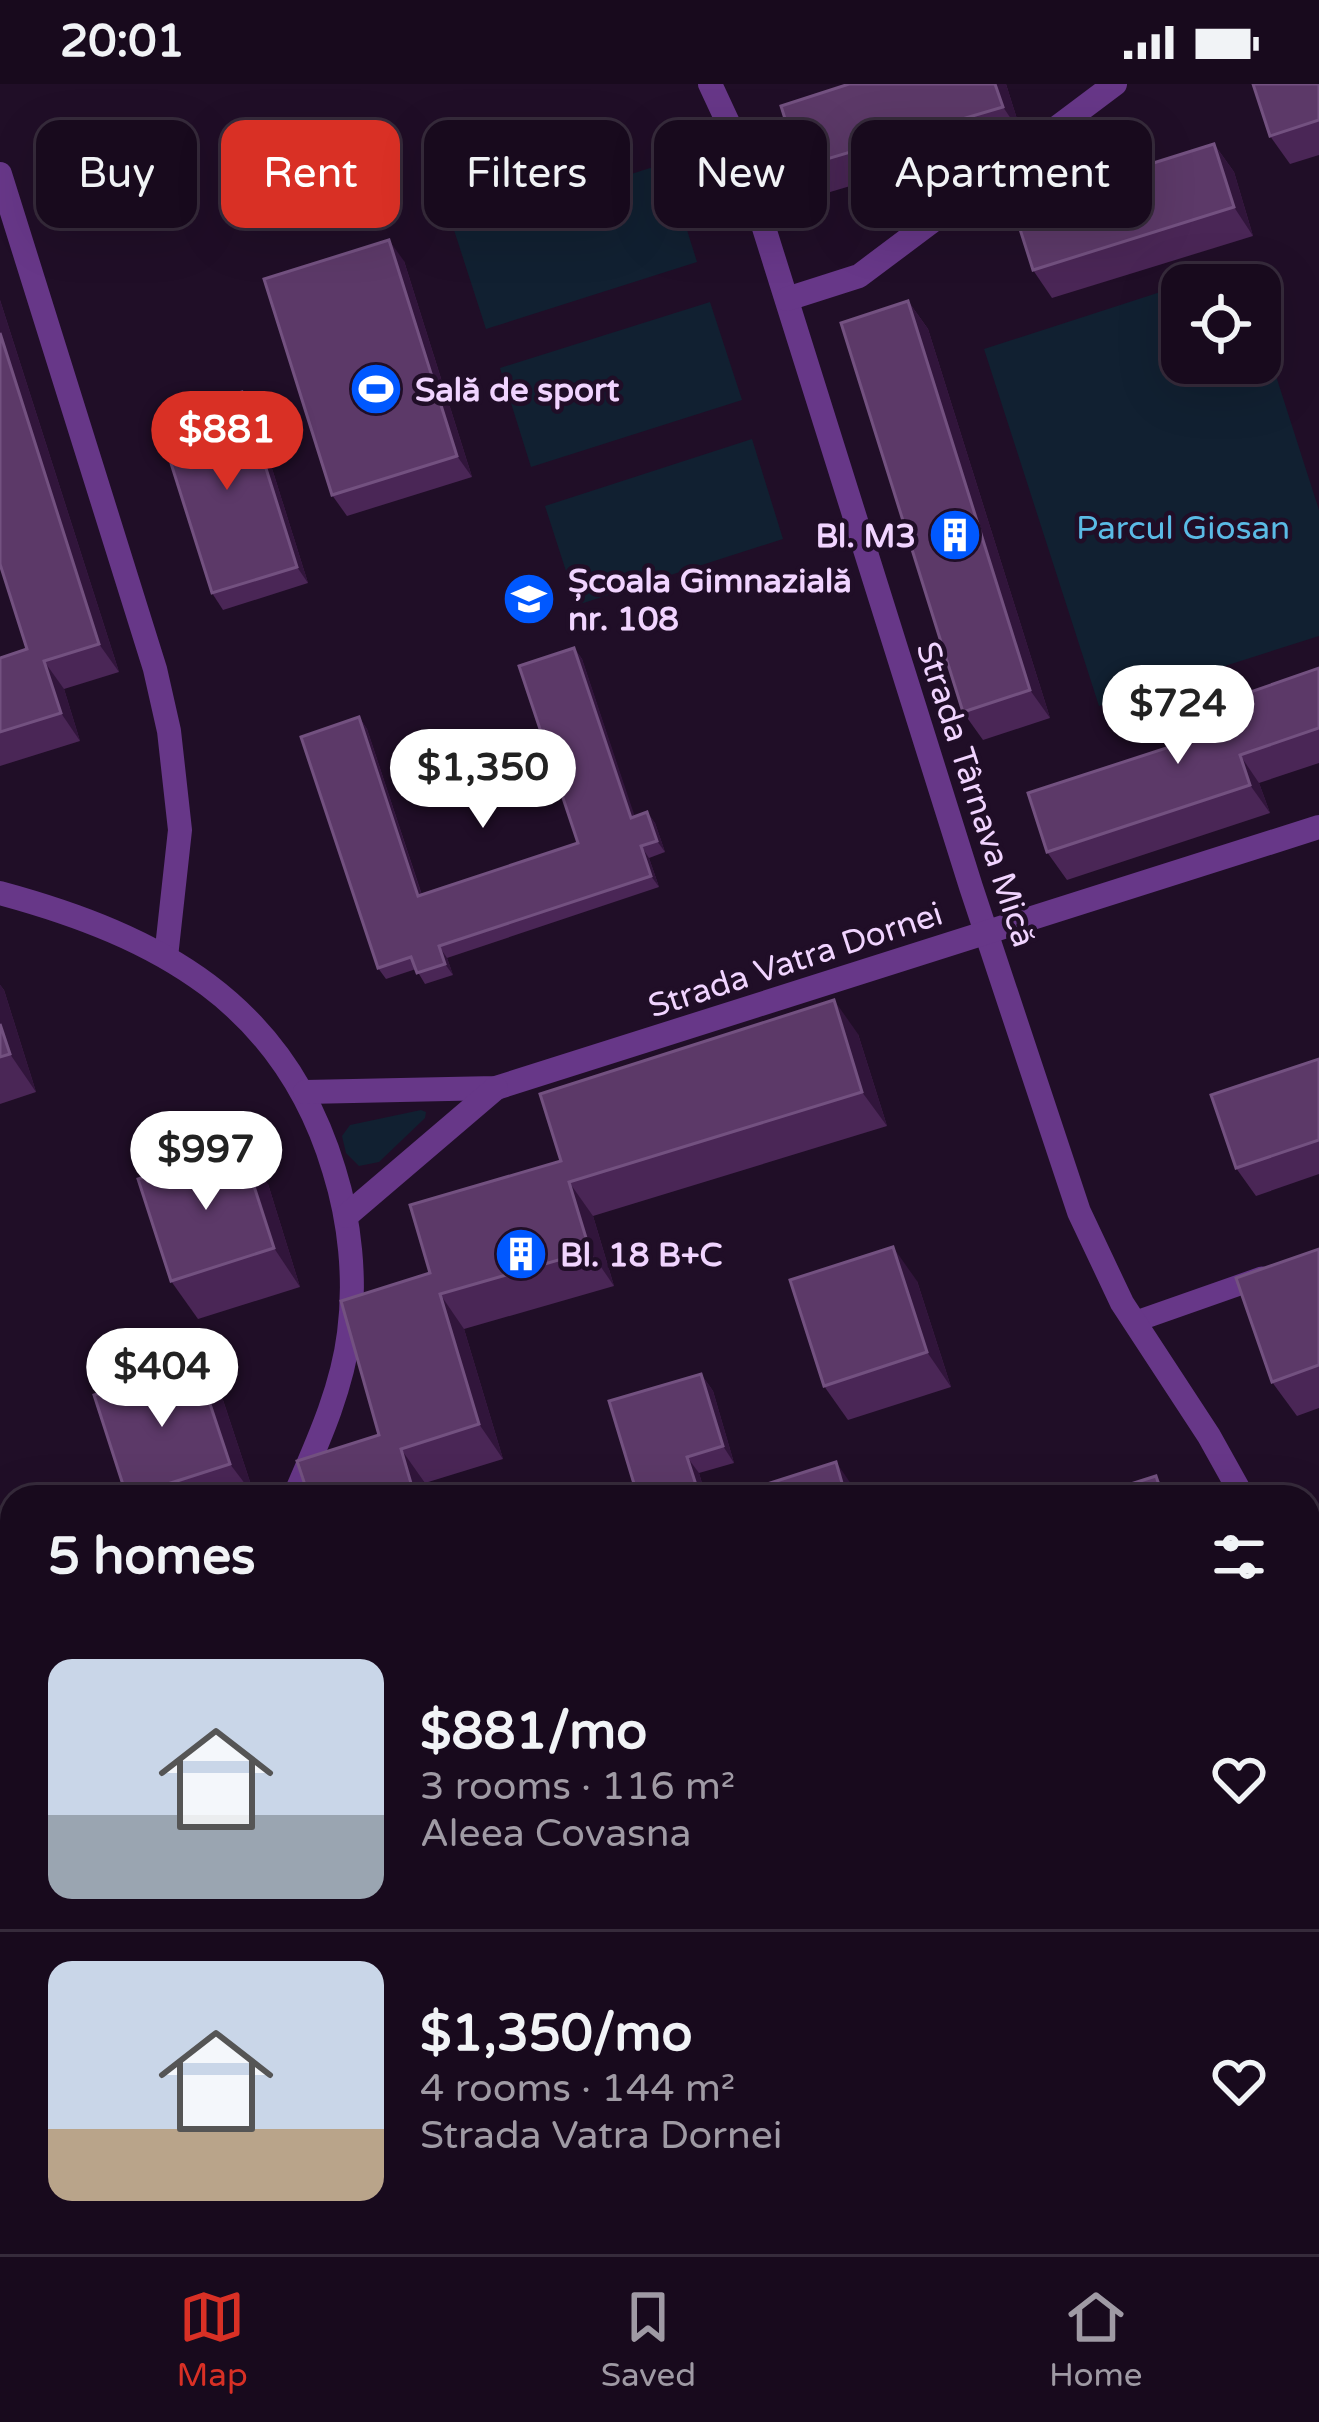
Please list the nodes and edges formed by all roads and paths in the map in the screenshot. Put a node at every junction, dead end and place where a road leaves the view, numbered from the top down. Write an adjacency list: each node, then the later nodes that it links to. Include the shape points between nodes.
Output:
1 (710, 84): 4 (street, Strada Târnava Mică)
2 (1115, 84): 4 (street, via 860,276)
3 (0, 174): 8 (street, via 169,731 180,830)
4 (787, 299): 7 (street, Strada Târnava Mică)
5 (1319, 826): 7 (street, Strada Vatra Dornei)
6 (0, 892): 8 (street)
7 (987, 934): 9 (street, Strada Vatra Dornei); 13 (street, Strada Târnava Mică, via 1072,1194)
8 (166, 957): 10 (street, via 267,1037)
9 (496, 1088): 10 (street, Strada Vatra Dornei); 11 (street, Strada Vatra Dornei)
10 (305, 1092): 11 (street)
11 (346, 1216): 14 (street, via 349,1334 332,1408)
12 (1285, 1269): 13 (lane)
13 (1134, 1322): 15 (street, Strada Târnava Mică)
14 (299, 1485)
15 (1236, 1485)

